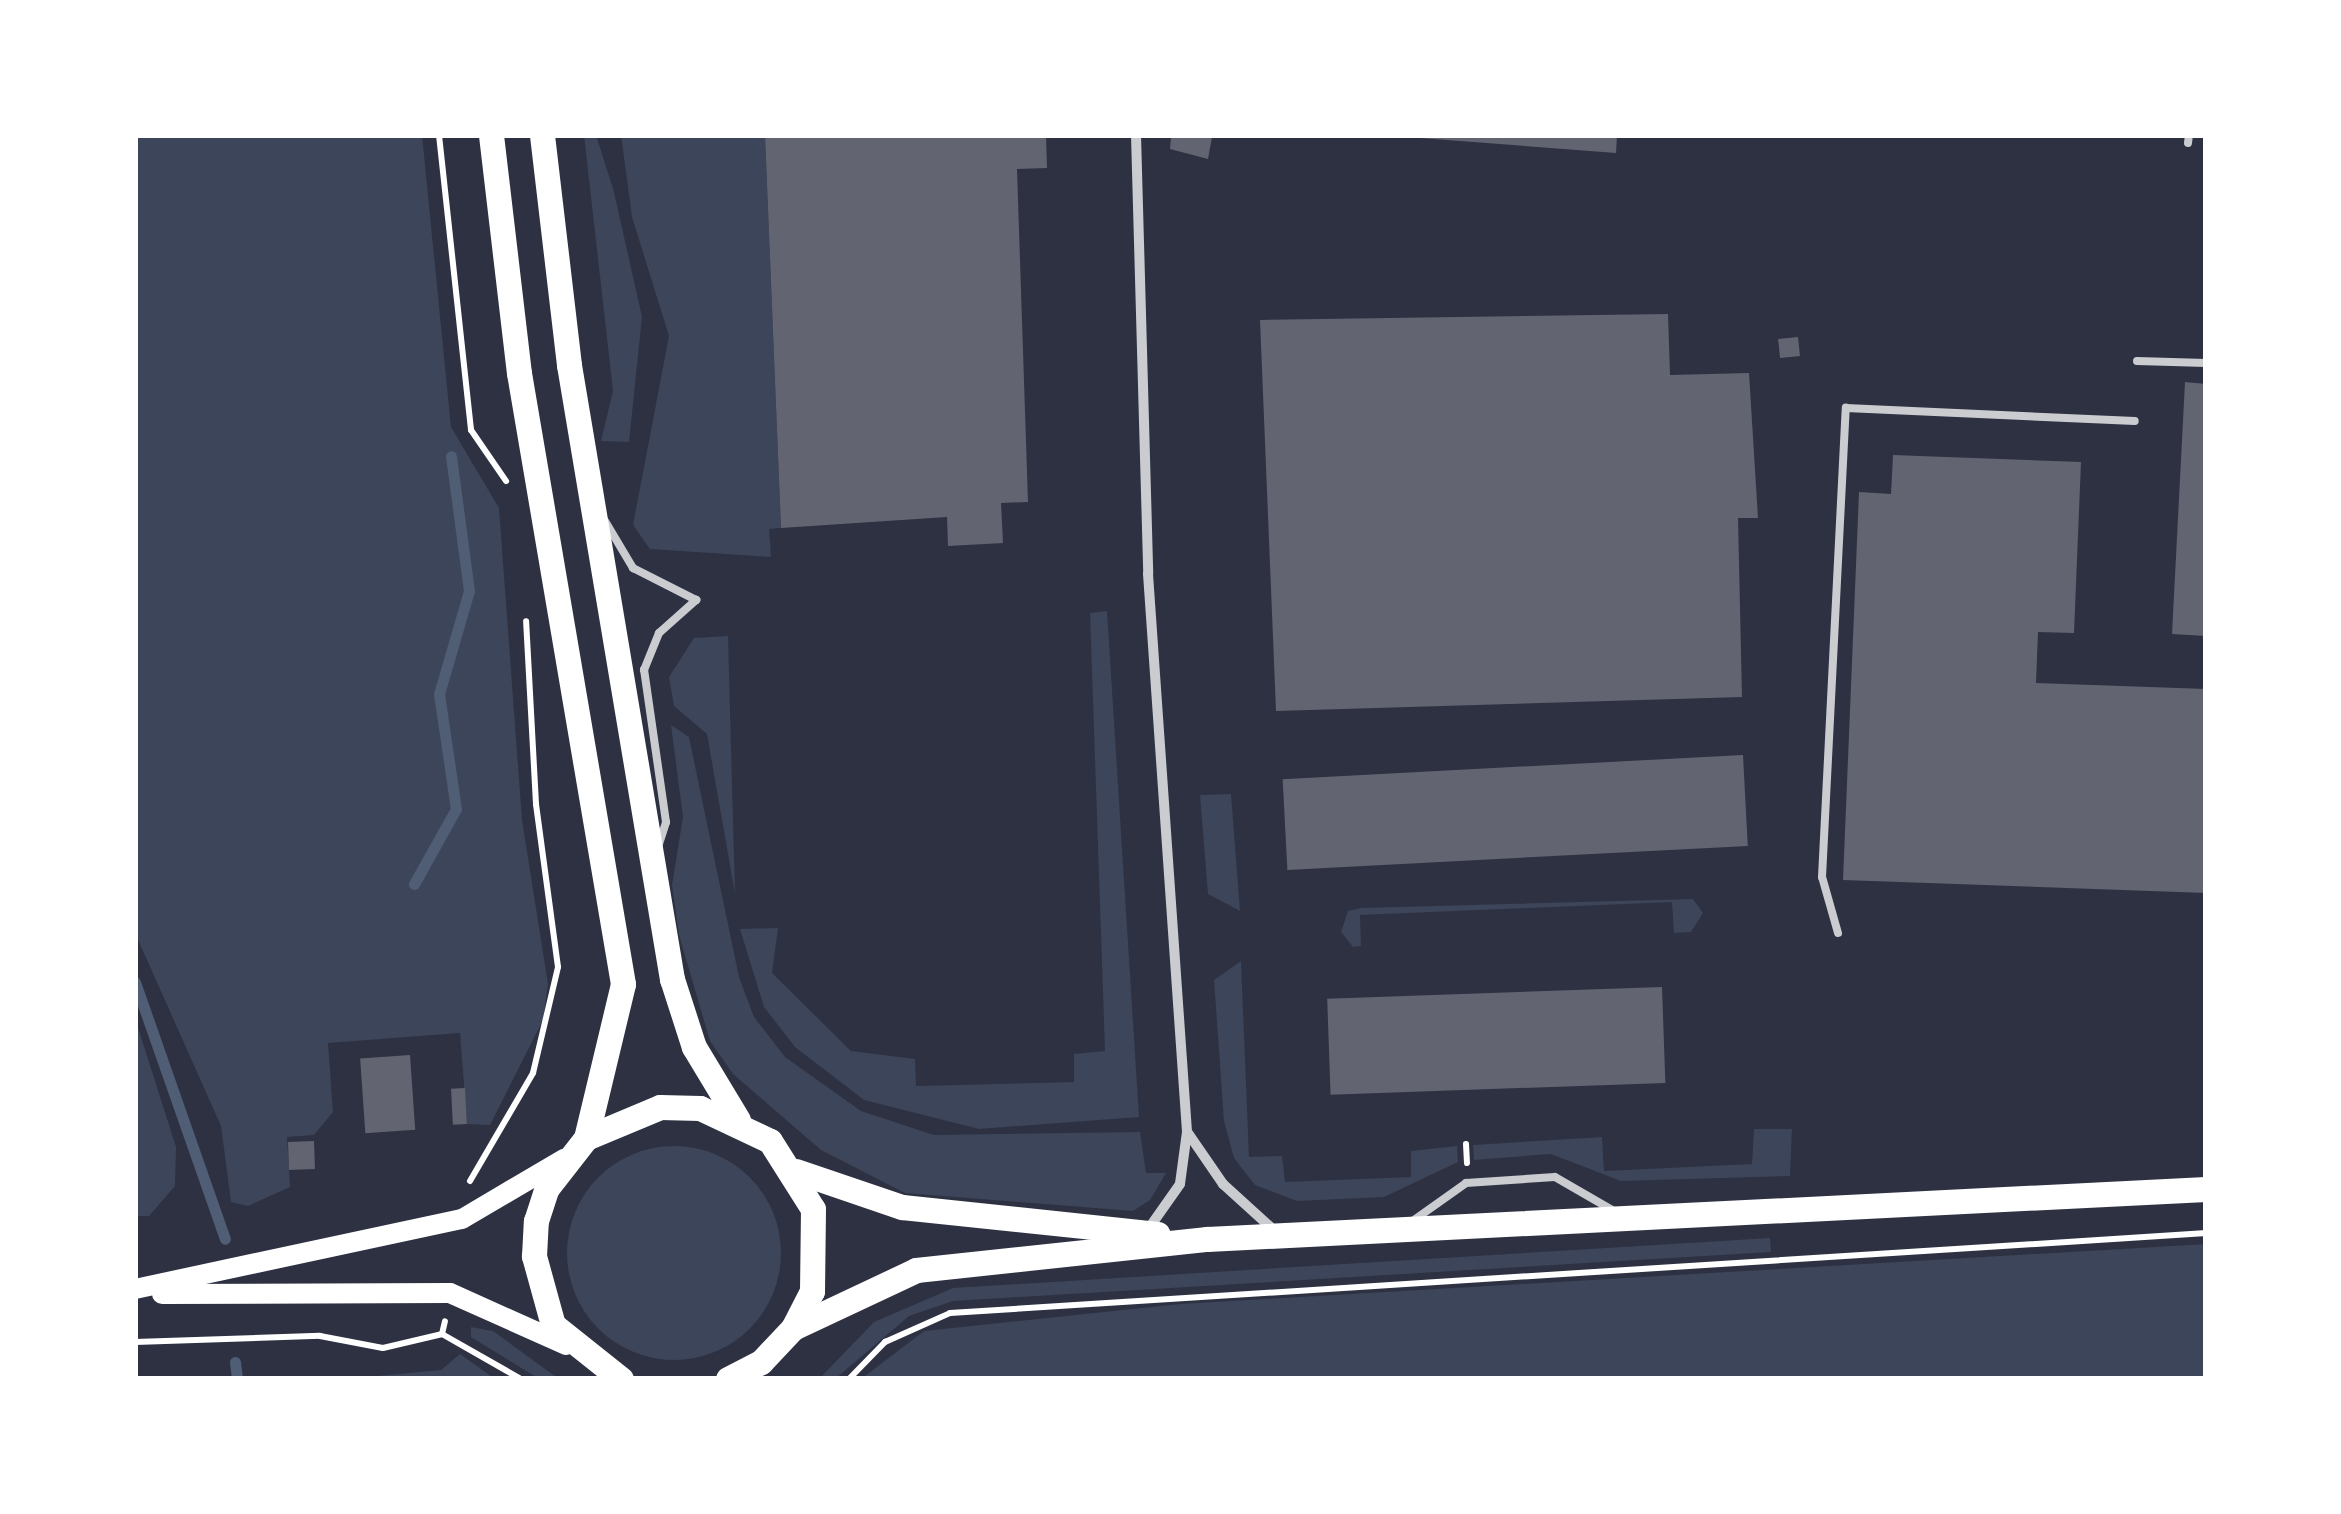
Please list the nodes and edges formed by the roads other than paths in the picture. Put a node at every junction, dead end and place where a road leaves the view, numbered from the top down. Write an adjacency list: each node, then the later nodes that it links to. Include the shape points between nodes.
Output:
1 (490, 135): 12 (main road, via 519,373 623,984)
2 (542, 135): 7 (main road)
3 (1136, 135): 11 (street, via 1148,574)
4 (2137, 361): 5 (lane)
5 (2206, 364)
6 (2135, 421): 9 (lane, via 1846,408 1822,878)
7 (590, 491): 8 (main road); 8 (lane, via 633,568 696,600 659,632 644,670 666,822)
8 (654, 860): 10 (main road, via 680,1013)
9 (1838, 933)
10 (738, 1120): 12 (main road, via 660,1107); 14 (main road)
11 (1187, 1132): 18 (street, via 1180,1184); 19 (street, via 1224,1184)
12 (586, 1138): 13 (main road)
13 (566, 1158): 21 (main road, via 462,1219); 23 (main road, via 536,1221 534,1256 542,1298)
14 (796, 1171): 18 (main road, via 902,1207); 22 (main road, via 818,1250)
15 (2206, 1189): 16 (main road)
16 (1626, 1218): 17 (main road); 17 (lane, via 1555,1177 1466,1184)
17 (1401, 1230): 19 (main road)
18 (1145, 1233): 20 (main road)
19 (1281, 1236): 20 (main road)
20 (1207, 1239): 22 (main road, via 916,1270)
21 (135, 1292): 23 (main road, via 450,1293)
22 (793, 1328): 25 (main road, via 761,1362)
23 (576, 1350): 24 (main road)
24 (621, 1379)
25 (728, 1379)

